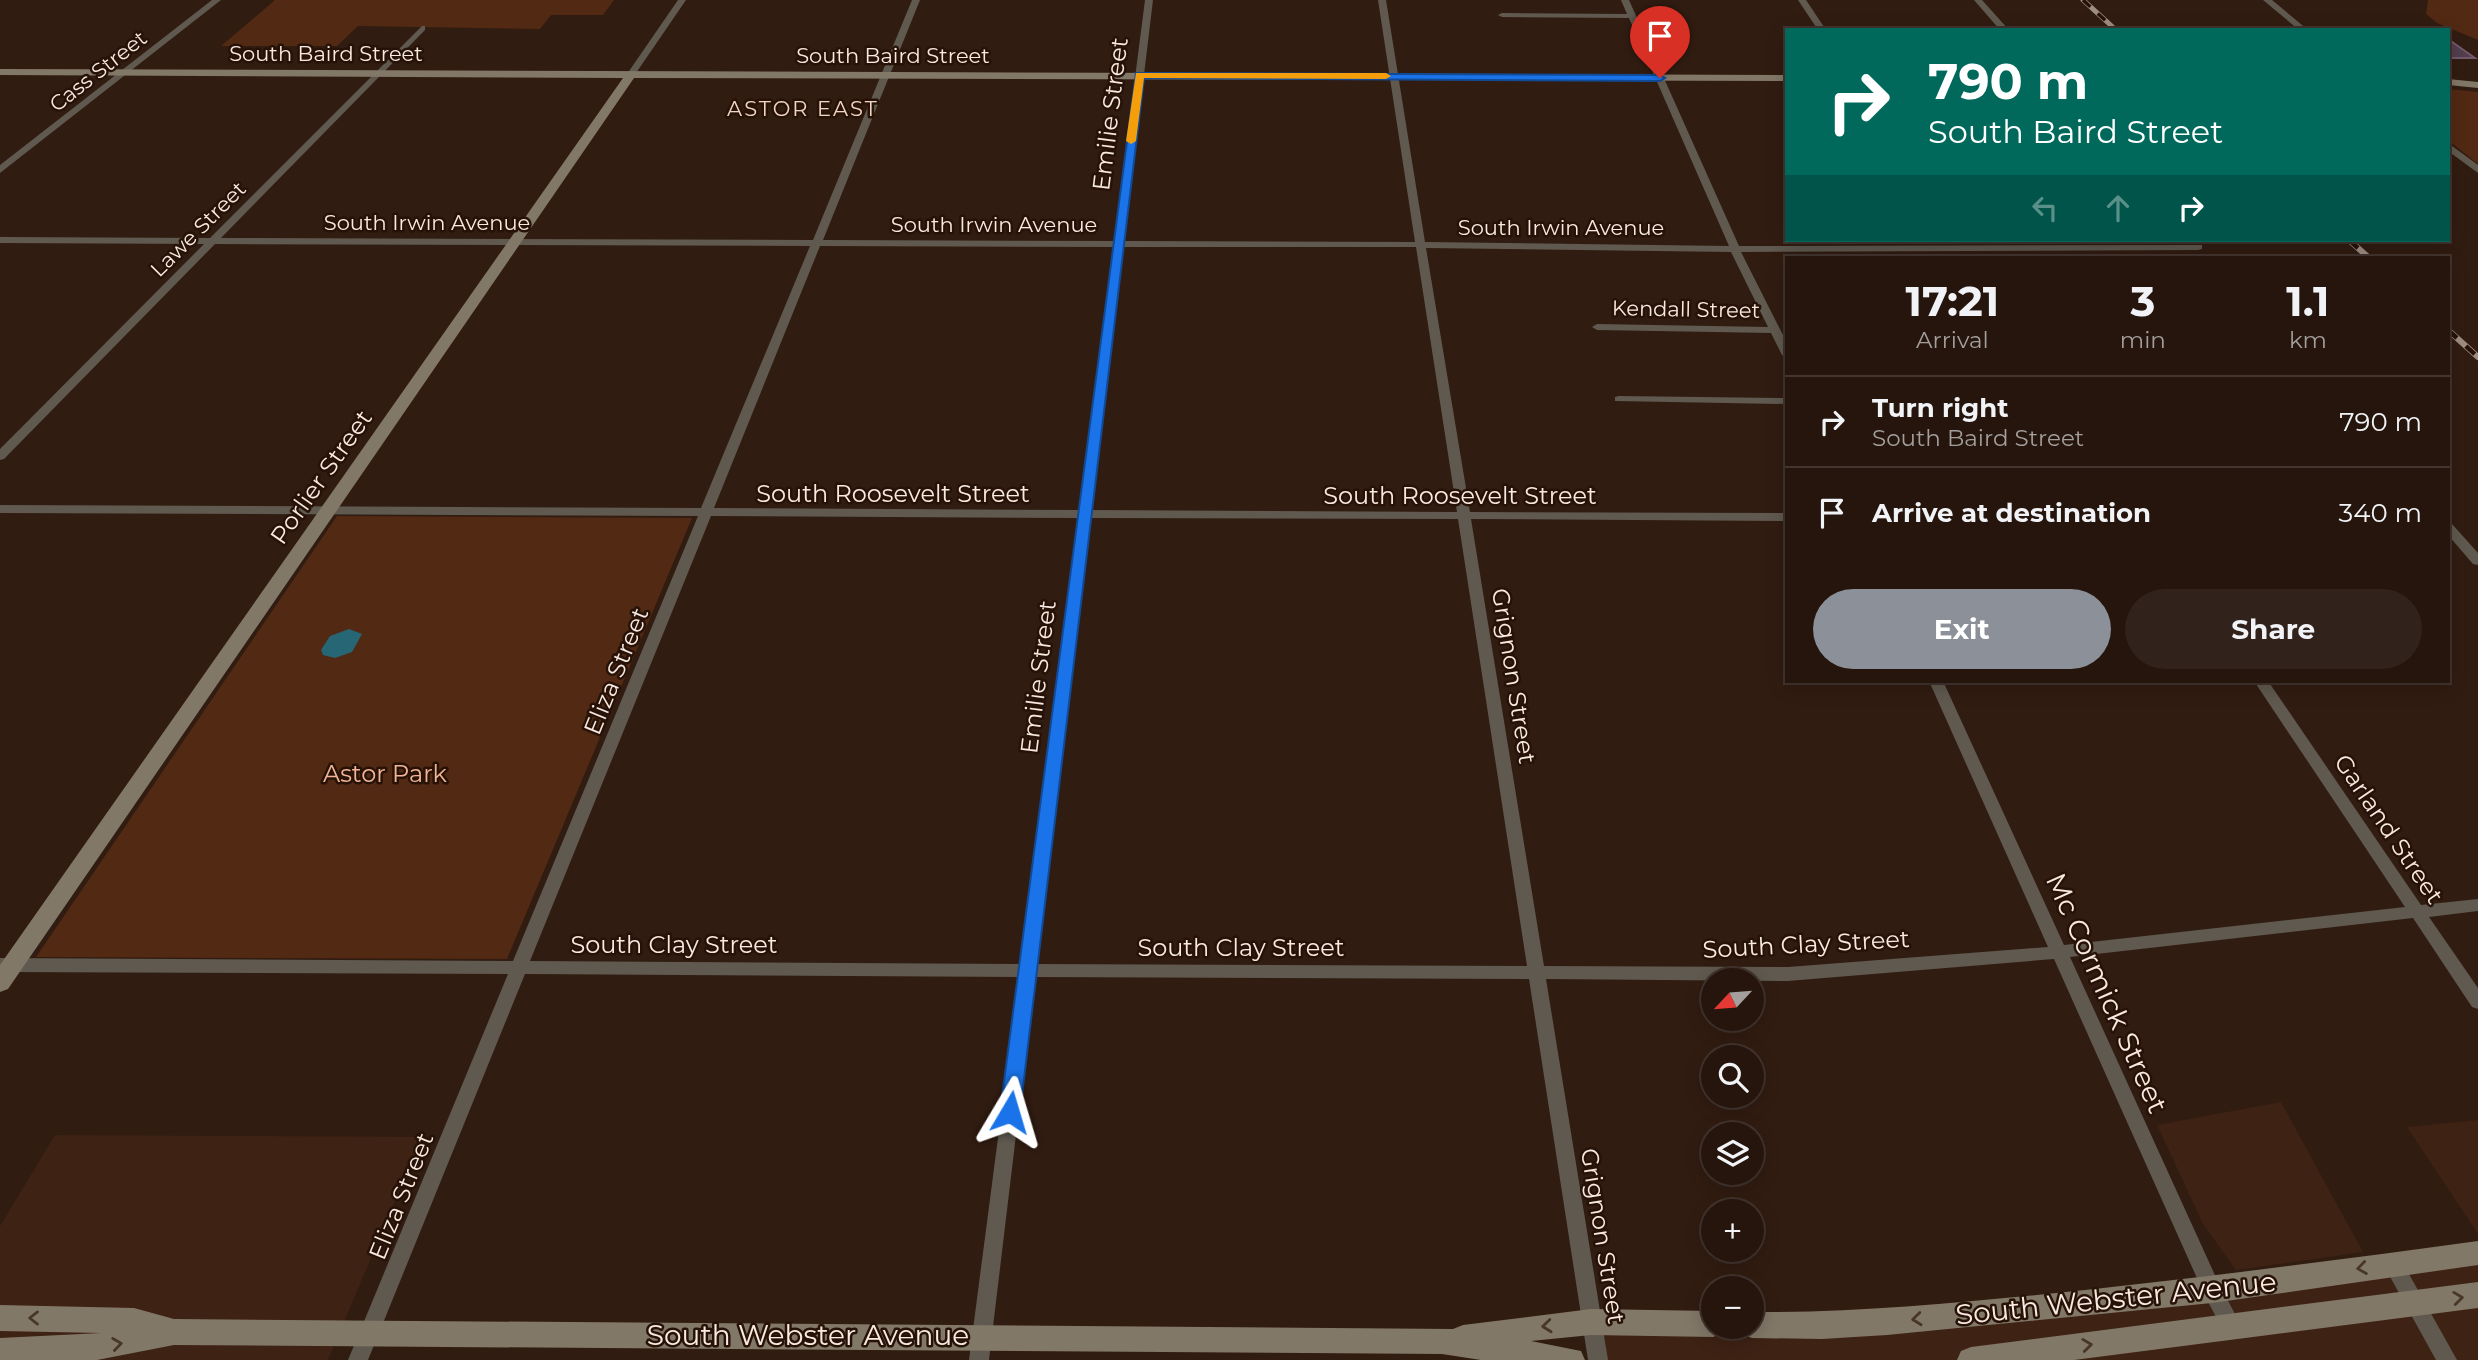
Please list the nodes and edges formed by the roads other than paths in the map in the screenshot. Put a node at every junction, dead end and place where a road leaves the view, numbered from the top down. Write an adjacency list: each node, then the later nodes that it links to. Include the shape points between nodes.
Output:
1 (217, 0): 17 (street, Cass Street)
2 (682, 0): 19 (street, Porlier Street)
3 (916, 0): 20 (street, Eliza Street)
4 (1149, 0): 21 (street, Emilie Street)
5 (1382, 0): 22 (street, Grignon Street)
6 (1625, 0): 11 (street)
7 (1802, 0): 13 (street)
8 (1979, 0): 14 (street)
9 (2267, 0): 15 (street)
10 (1503, 15): 11 (street)
11 (1632, 16): 23 (street)
12 (422, 28): 18 (street, Lawe Street)
13 (1821, 28)
14 (2003, 28)
15 (2302, 28)
16 (0, 72): 17 (street, South Baird Street)
17 (125, 72): 18 (street, South Baird Street); 28 (street, Cass Street)
18 (378, 73): 19 (street, South Baird Street); 31 (street, Lawe Street)
19 (631, 74): 20 (street, South Baird Street); 32 (street, Porlier Street)
20 (885, 74): 21 (street, South Baird Street); 33 (street, Eliza Street)
21 (1140, 75): 22 (street, South Baird Street); 35 (street, Emilie Street)
22 (1394, 76): 23 (street, South Baird Street); 37 (street, Grignon Street)
23 (1660, 78): 24 (street, South Baird Street); 38 (street)
24 (1785, 78)
25 (2450, 82): 26 (street)
26 (2478, 85)
27 (2450, 148): 29 (street)
28 (0, 170)
29 (2478, 170)
30 (0, 240): 31 (street, South Irwin Avenue)
31 (214, 241): 32 (street, South Irwin Avenue); 44 (street, Lawe Street)
32 (515, 242): 33 (street, South Irwin Avenue); 46 (street, Porlier Street)
33 (816, 243): 35 (street, South Irwin Avenue); 47 (street, Eliza Street)
34 (2195, 243): 36 (street, South Irwin Avenue)
35 (1118, 244): 37 (street, South Irwin Avenue); 48 (street, Emilie Street)
36 (1967, 244): 38 (street, South Irwin Avenue)
37 (1419, 246): 38 (street, South Irwin Avenue); 49 (street, Grignon Street)
38 (1735, 249): 40 (street)
39 (1597, 327): 40 (street, Kendall Street)
40 (1775, 330): 41 (street)
41 (1785, 351)
42 (1619, 399): 43 (street)
43 (1785, 401)
44 (0, 456)
45 (0, 509): 46 (street, South Roosevelt Street)
46 (328, 510): 47 (street, South Roosevelt Street); 58 (street, Porlier Street)
47 (705, 513): 48 (street, South Roosevelt Street); 59 (street, Eliza Street)
48 (1083, 514): 49 (street, South Roosevelt Street); 60 (street, Emilie Street)
49 (1463, 516): 50 (street, South Roosevelt Street); 61 (street, Grignon Street)
50 (1785, 517)
51 (2450, 529): 52 (street)
52 (2478, 561)
53 (1937, 683): 57 (street, Mc Cormick Street)
54 (2262, 683): 56 (street, Garland Street)
55 (2478, 905): 56 (street, South Clay Street)
56 (2417, 911): 57 (street, South Clay Street); 63 (street, Garland Street)
57 (2060, 952): 61 (street, South Clay Street, via 1788,974); 66 (street, Mc Cormick Street)
58 (6, 965): 59 (street, South Clay Street); 62 (street, Porlier Street)
59 (519, 968): 60 (street, South Clay Street); 75 (street, Eliza Street)
60 (1028, 971): 61 (street, South Clay Street); 77 (street, Emilie Street)
61 (1538, 973): 70 (street, Grignon Street)
62 (0, 983)
63 (2478, 1002)
64 (2478, 1253): 65 (street, South Webster Avenue)
65 (2393, 1264): 66 (street, South Webster Avenue, one-way to 66); 68 (street)
66 (2212, 1290): 72 (street, South Webster Avenue, one-way to 72, via 1887,1322); 73 (street, Mc Cormick Street)
67 (2478, 1295): 68 (street, South Webster Avenue, one-way to 67)
68 (2415, 1303): 73 (street, South Webster Avenue); 83 (street)
69 (0, 1318): 74 (street, South Webster Avenue, one-way to 69, via 134,1321)
70 (1591, 1322): 71 (street, South Webster Avenue); 76 (street, South Webster Avenue, one-way to 76); 81 (street, Grignon Street)
71 (1701, 1324)
72 (1764, 1325)
73 (2232, 1327): 82 (street, South Webster Avenue, one-way to 73)
74 (174, 1332): 75 (street, South Webster Avenue); 78 (street, South Webster Avenue, one-way to 74, via 101,1346)
75 (369, 1332): 77 (street, South Webster Avenue); 79 (street, Eliza Street)
76 (1441, 1341): 77 (street, South Webster Avenue); 80 (street, South Webster Avenue)
77 (981, 1348)
78 (0, 1351)
79 (358, 1360)
80 (1571, 1360)
81 (1598, 1360)
82 (1970, 1360)
83 (2447, 1360)

